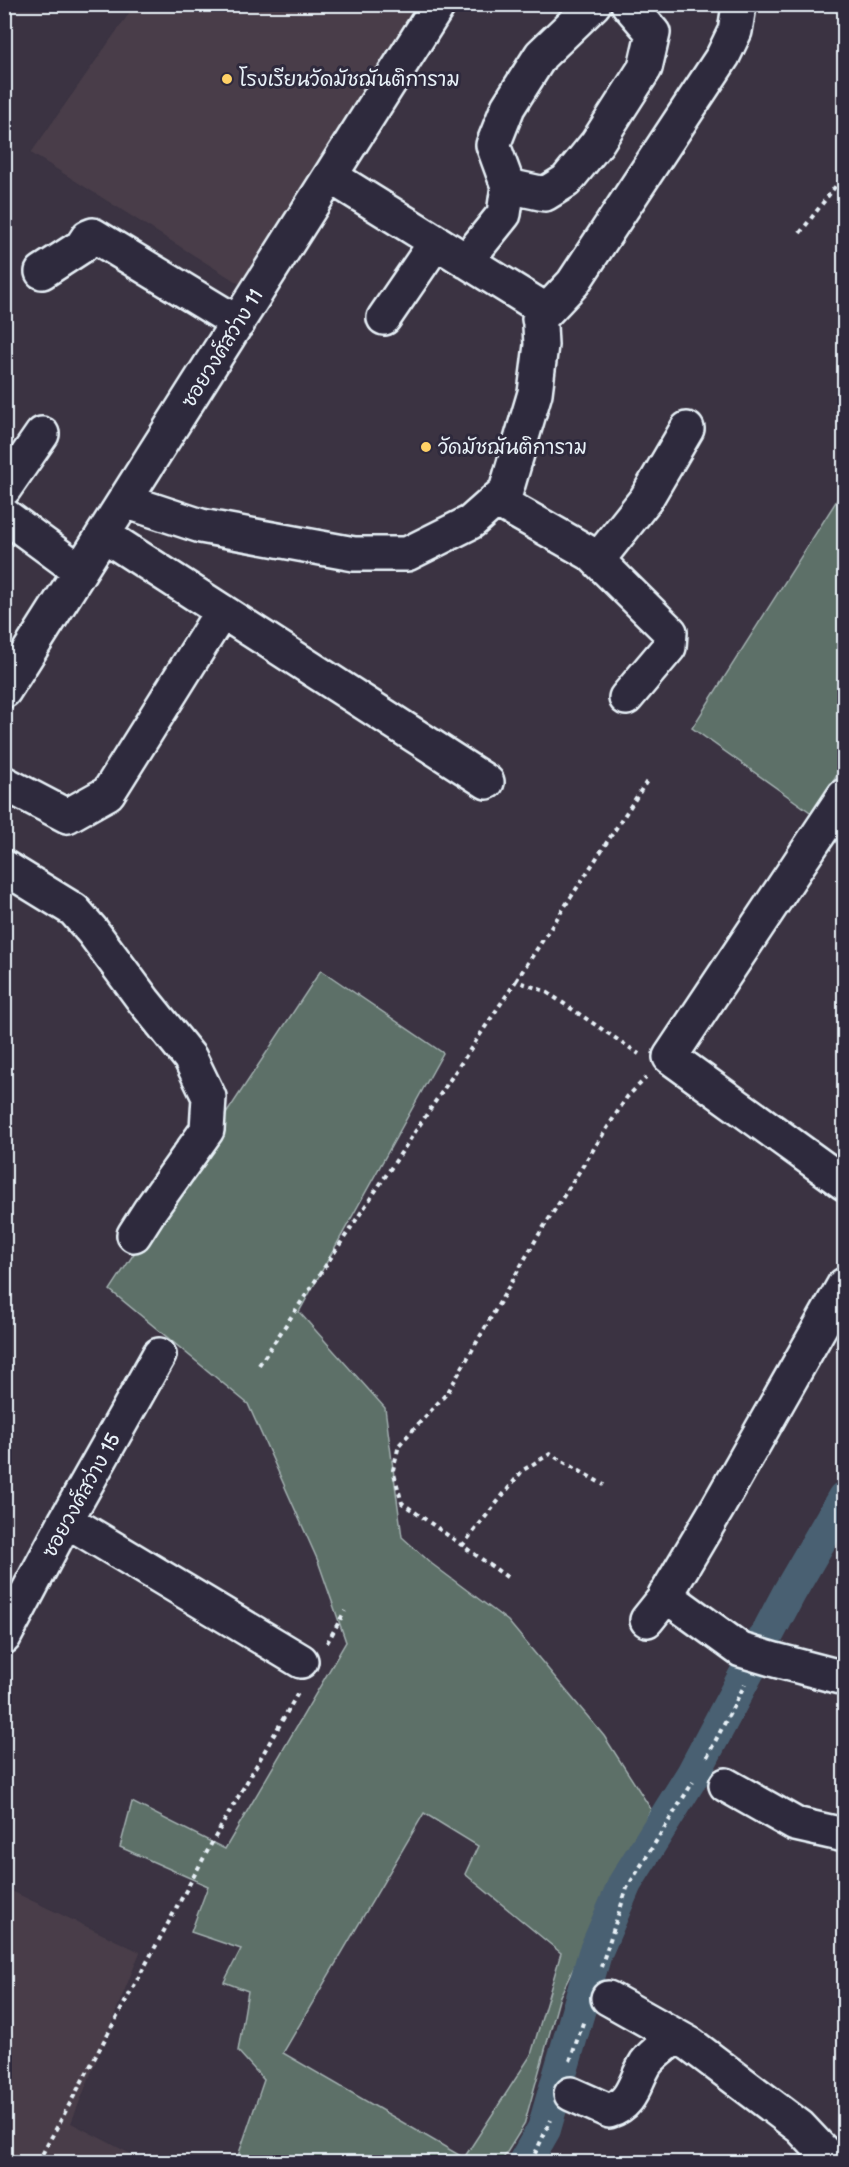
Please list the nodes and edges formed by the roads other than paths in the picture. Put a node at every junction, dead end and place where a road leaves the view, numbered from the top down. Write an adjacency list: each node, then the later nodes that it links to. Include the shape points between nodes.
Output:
1 (439, 4): 5 (street, ซอยวงศ์สว่าง 11)
2 (594, 4): 6 (street, via 542,55 508,107 493,145)
3 (628, 4): 6 (street, via 653,33 645,68 597,143 566,180 545,194)
4 (736, 4): 11 (street, via 739,6 735,31 723,56 573,283)
5 (330, 176): 7 (street); 12 (street, ซอยวงศ์สว่าง 11)
6 (508, 186): 8 (street, via 504,214)
7 (436, 242): 8 (street); 10 (street)
8 (466, 261): 11 (street, via 538,306)
9 (42, 272): 12 (street, via 93,235)
10 (384, 318)
11 (539, 319): 16 (street, via 542,345 535,393 506,491)
12 (238, 323): 17 (street, ซอยวงศ์สว่าง 11)
13 (687, 429): 20 (street, via 646,499 604,552)
14 (42, 434): 15 (street)
15 (4, 489)
16 (496, 500): 17 (street, via 471,522 406,555 354,554 201,526); 20 (street)
17 (125, 501): 19 (street, ซอยวงศ์สว่าง 11)
18 (4, 515): 21 (street)
19 (104, 535): 21 (street, ซอยวงศ์สว่าง 11); 22 (street)
20 (591, 554): 24 (street, via 670,632 669,647)
21 (80, 571): 23 (street, ซอยวงศ์สว่าง 11)
22 (222, 611): 25 (street); 26 (street, via 108,793 67,816)
23 (8, 678)
24 (626, 698)
25 (487, 782)
26 (4, 783)
27 (844, 796): 29 (street, via 664,1062)
28 (4, 867): 30 (street, via 74,910 190,1058 209,1097 207,1130)
29 (844, 1183)
30 (134, 1235)
31 (844, 1285): 36 (street, via 656,1608 755,1662)
32 (159, 1354): 33 (street, ซอยวงศ์สว่าง 15)
33 (66, 1520): 34 (street, ซอยวงศ์สว่าง 15); 35 (street)
34 (4, 1637)
35 (309, 1666)
36 (844, 1677)
37 (709, 1775): 38 (street, via 795,1824)
38 (844, 1835)
39 (597, 1998): 40 (street)
40 (675, 2037): 41 (street, via 647,2061 620,2107 609,2111); 42 (street, via 690,2044 800,2127)
41 (564, 2092)
42 (833, 2163)

